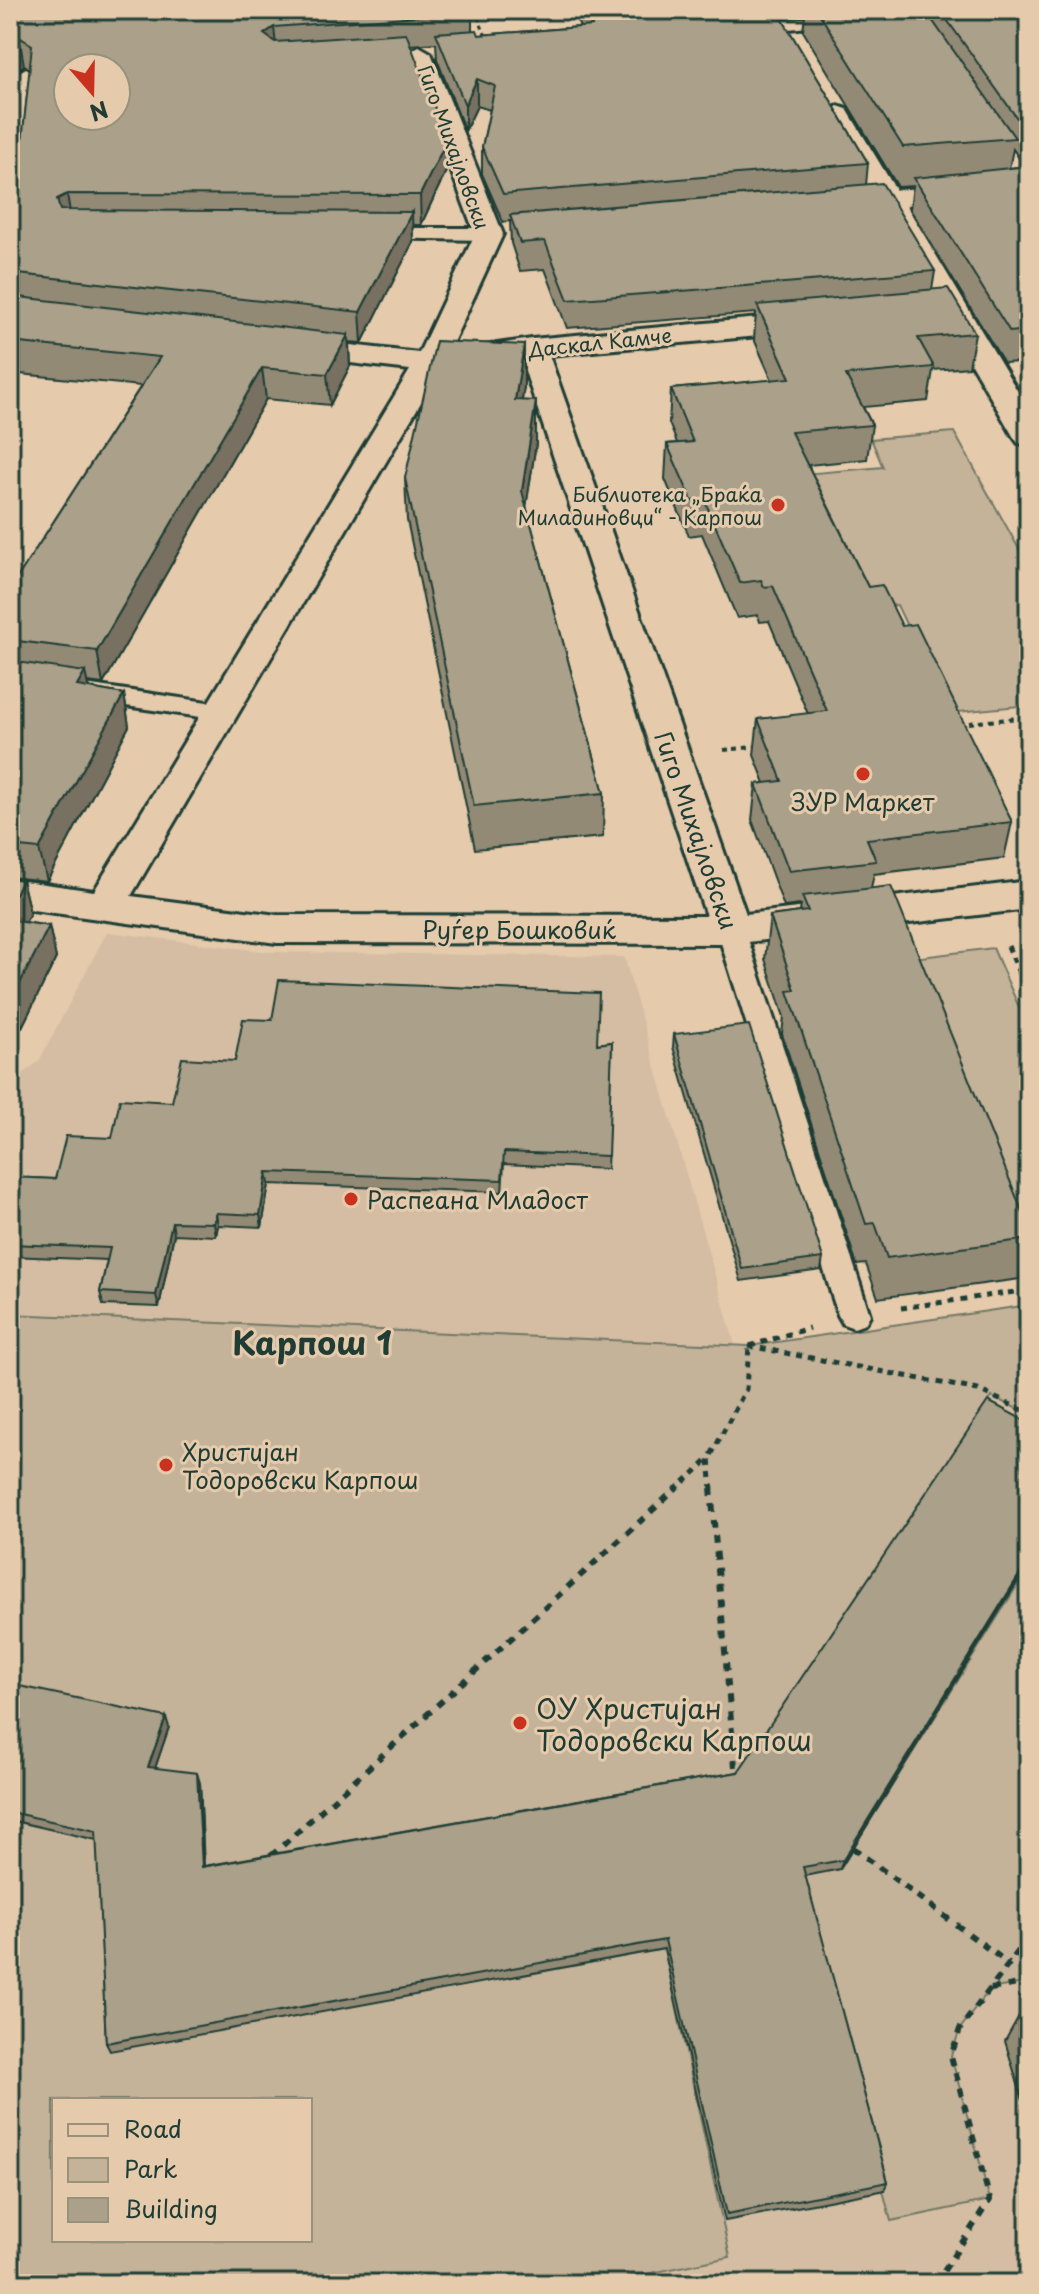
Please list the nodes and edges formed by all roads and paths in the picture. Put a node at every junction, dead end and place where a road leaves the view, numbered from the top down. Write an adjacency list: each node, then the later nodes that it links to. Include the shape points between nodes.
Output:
1 (475, 10): 5 (path)
2 (861, 19): 3 (lane)
3 (784, 25): 4 (lane); 6 (street)
4 (722, 30)
5 (491, 47): 7 (lane, Гиго Михајловски)
6 (800, 51)
7 (411, 53): 14 (street, Гиго Михајловски)
8 (26, 73): 10 (lane, via 17,169)
9 (825, 91): 12 (street)
10 (10, 173)
11 (1024, 182): 12 (street)
12 (889, 198): 13 (street); 16 (street)
13 (797, 206)
14 (505, 233): 15 (lane); 21 (street, Гиго Михајловски)
15 (350, 234)
16 (954, 309): 17 (street); 22 (street)
17 (922, 312)
18 (844, 319): 20 (street, Даскал Камче)
19 (258, 343): 21 (street, Даскал Камче)
20 (532, 348): 21 (street, Даскал Камче); 28 (street, Гиго Михајловски)
21 (429, 363): 24 (street, Гиго Михајловски)
22 (1029, 436)
23 (10, 681): 24 (lane)
24 (221, 712): 31 (street, Гиго Михајловски)
25 (1029, 717): 26 (path)
26 (952, 725)
27 (766, 746): 28 (path)
28 (671, 756): 32 (street, Гиго Михајловски)
29 (10, 893): 31 (street, Руѓер Бошковиќ)
30 (1029, 895): 32 (street, Руѓер Бошковиќ)
31 (104, 907): 32 (street, Руѓер Бошковиќ, via 277,929)
32 (731, 930): 33 (lane, Гиго Михајловски)
33 (854, 1315)
34 (1029, 1413): 35 (path, via 978,1390 749,1346 746,1389)
35 (709, 1459): 36 (path); 38 (path)
36 (736, 1782)
37 (853, 1848): 40 (path)
38 (260, 1866)
39 (1029, 1937): 40 (path)
40 (1009, 1964): 42 (path)
41 (1029, 1982): 42 (path)
42 (990, 1989): 43 (path, via 960,2029 951,2056 990,2200)
43 (935, 2284)

